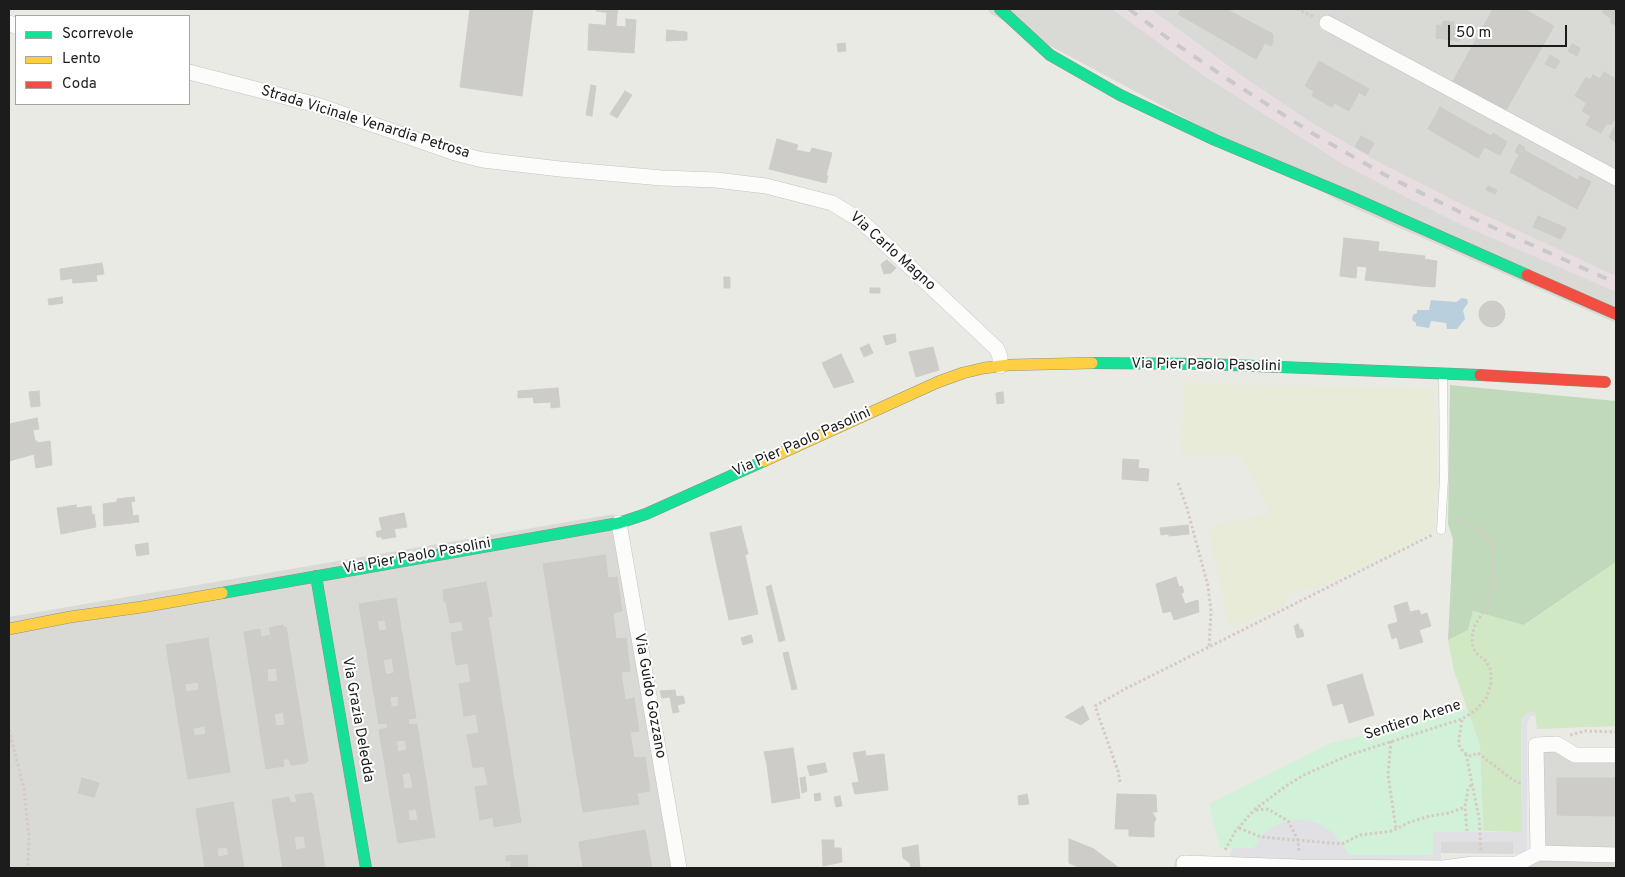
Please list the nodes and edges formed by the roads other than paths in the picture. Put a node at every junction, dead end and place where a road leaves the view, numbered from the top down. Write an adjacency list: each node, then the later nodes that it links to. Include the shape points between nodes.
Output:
1 (1000, 9): 6 (street, via 1050,55 1120,96)
2 (1327, 23): 5 (street)
3 (190, 72): 4 (street, Strada Vicinale Venardia Petrosa, via 317,105 465,156)
4 (662, 178): 7 (street, Via Carlo Magno, via 766,186 832,204 846,211 860,220 997,349)
5 (1616, 178)
6 (1616, 314)
7 (1000, 366): 8 (street, Via Pier Paolo Pasolini, via 1206,364); 10 (street, Via Pier Paolo Pasolini, via 962,373 938,382 646,514)
8 (1443, 373): 9 (street, Via Pier Paolo Pasolini); 11 (lane)
9 (1613, 382)
10 (619, 523): 12 (street, Via Pier Paolo Pasolini); 19 (street, Via Guido Gozzano)
11 (1441, 530)
12 (316, 576): 13 (street, Via Pier Paolo Pasolini); 18 (street, Via Grazia Deledda)
13 (9, 629)
14 (1616, 756): 15 (street, via 1575,755 1557,744 1536,745)
15 (1538, 853): 16 (street); 17 (street, via 1517,864 1443,868)
16 (1616, 855)
17 (1184, 866)
18 (366, 868)
19 (679, 868)

